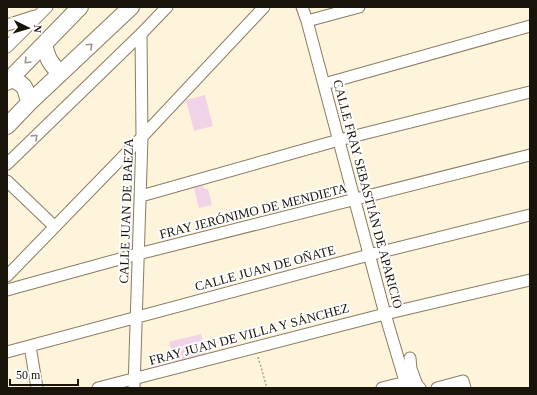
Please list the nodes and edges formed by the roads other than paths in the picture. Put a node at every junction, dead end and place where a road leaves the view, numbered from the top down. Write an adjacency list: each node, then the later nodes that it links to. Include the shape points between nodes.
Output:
1 (47, 7): 8 (street)
2 (80, 7): 13 (highway)
3 (131, 7): 15 (highway, one-way to 3)
4 (167, 7): 12 (street)
5 (264, 7): 21 (street)
6 (302, 7): 9 (street, CALLE FRAY SEBASTIÁN DE APARICIO)
7 (359, 7): 9 (street)
8 (37, 15): 10 (street); 14 (street)
9 (307, 21): 17 (street, CALLE FRAY SEBASTIÁN DE APARICIO)
10 (7, 25)
11 (530, 26): 17 (street)
12 (141, 34): 21 (street, CALLE JUAN DE BAEZA); 24 (street, one-way to 12)
13 (44, 44): 15 (highway, via 47,59); 16 (highway, one-way to 16)
14 (7, 47)
15 (61, 73): 19 (highway)
16 (9, 80): 19 (highway, via 20,82 27,90)
17 (324, 84): 22 (street, CALLE FRAY SEBASTIÁN DE APARICIO)
18 (530, 92): 22 (street)
19 (29, 103): 20 (highway)
20 (7, 126)
21 (142, 137): 26 (street, CALLE JUAN DE BAEZA); 29 (street)
22 (339, 140): 26 (street); 27 (street, CALLE FRAY SEBASTIÁN DE APARICIO)
23 (530, 155): 27 (street, FRAY JERÓNIMO DE MENDIETA)
24 (7, 164)
25 (7, 181): 29 (street)
26 (141, 196): 30 (street, CALLE JUAN DE BAEZA)
27 (354, 199): 30 (street, FRAY JERÓNIMO DE MENDIETA); 31 (street, CALLE FRAY SEBASTIÁN DE APARICIO)
28 (530, 215): 31 (street, CALLE JUAN DE OÑATE)
29 (54, 226): 32 (street)
30 (138, 254): 34 (street, FRAY JERÓNIMO DE MENDIETA); 36 (street, CALLE JUAN DE BAEZA)
31 (369, 256): 35 (street, CALLE FRAY SEBASTIÁN DE APARICIO); 36 (street, CALLE JUAN DE OÑATE)
32 (7, 276)
33 (530, 280): 35 (street, FRAY JUAN DE VILLA Y SÁNCHEZ)
34 (7, 290)
35 (385, 314): 40 (street, CALLE FRAY SEBASTIÁN DE APARICIO); 41 (street, FRAY JUAN DE VILLA Y SÁNCHEZ, via 255,347)
36 (137, 316): 37 (street, CALLE JUAN DE OÑATE); 41 (street, CALLE JUAN DE BAEZA)
37 (30, 346): 38 (street, CALLE JUAN DE OÑATE); 42 (street)
38 (7, 352)
39 (410, 358): 40 (street)
40 (407, 378): 44 (street); 45 (street)
41 (134, 383): 43 (street, FRAY JUAN DE VILLA Y SÁNCHEZ)
42 (37, 388)
43 (98, 388)
44 (382, 388)
45 (420, 388)
46 (437, 388): 47 (street, via 463,381)
47 (465, 388)

